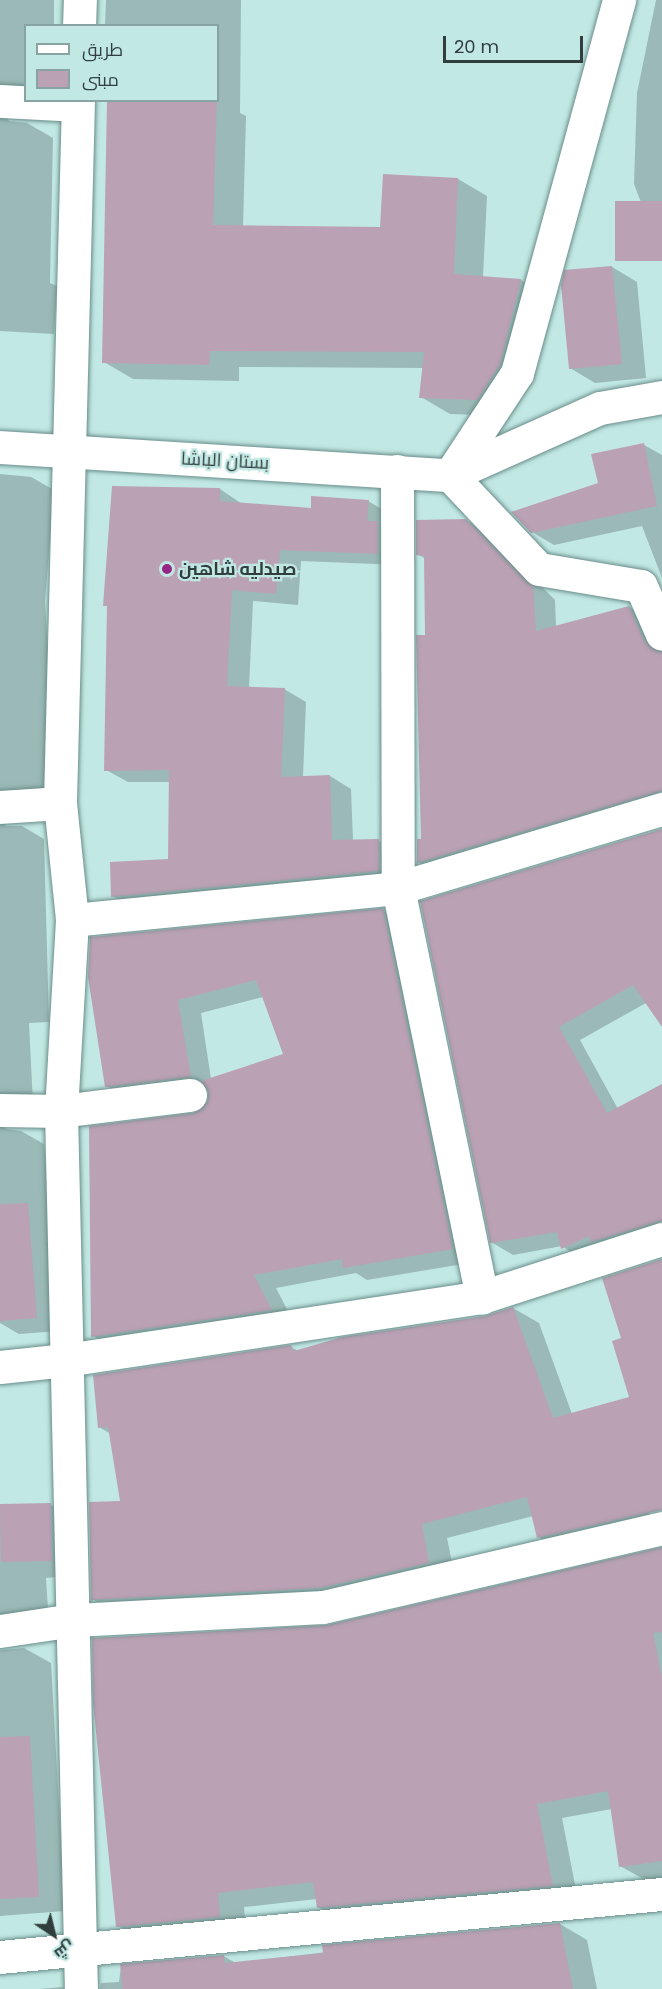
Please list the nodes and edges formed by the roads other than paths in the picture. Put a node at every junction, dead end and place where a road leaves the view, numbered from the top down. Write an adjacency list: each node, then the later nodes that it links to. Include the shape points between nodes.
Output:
1 (80, 0): 3 (street)
2 (619, 0): 12 (street, via 517,373)
3 (79, 24)
4 (0, 101): 5 (street)
5 (24, 102)
6 (39, 102): 7 (street)
7 (78, 103): 10 (street)
8 (662, 397): 12 (street, via 600,408)
9 (0, 447): 10 (street, بستان الباشا)
10 (70, 452): 11 (street, بستان الباشا); 14 (street)
11 (397, 471): 12 (street, بستان الباشا); 17 (street)
12 (450, 475): 13 (street, via 539,569 641,586)
13 (662, 634)
14 (60, 803): 15 (street); 18 (street)
15 (0, 807)
16 (662, 809): 17 (street)
17 (398, 888): 18 (street); 23 (street)
18 (72, 920): 21 (street)
19 (190, 1095): 21 (street)
20 (0, 1110): 21 (street)
21 (61, 1111): 24 (street)
22 (662, 1239): 23 (street)
23 (482, 1297): 24 (street)
24 (66, 1360): 25 (street); 27 (street)
25 (0, 1367)
26 (662, 1528): 27 (street, via 323,1607)
27 (74, 1620): 28 (street); 30 (street)
28 (0, 1632)
29 (662, 1894): 30 (street)
30 (80, 1950): 31 (street); 32 (street)
31 (0, 1957)
32 (81, 1989)

